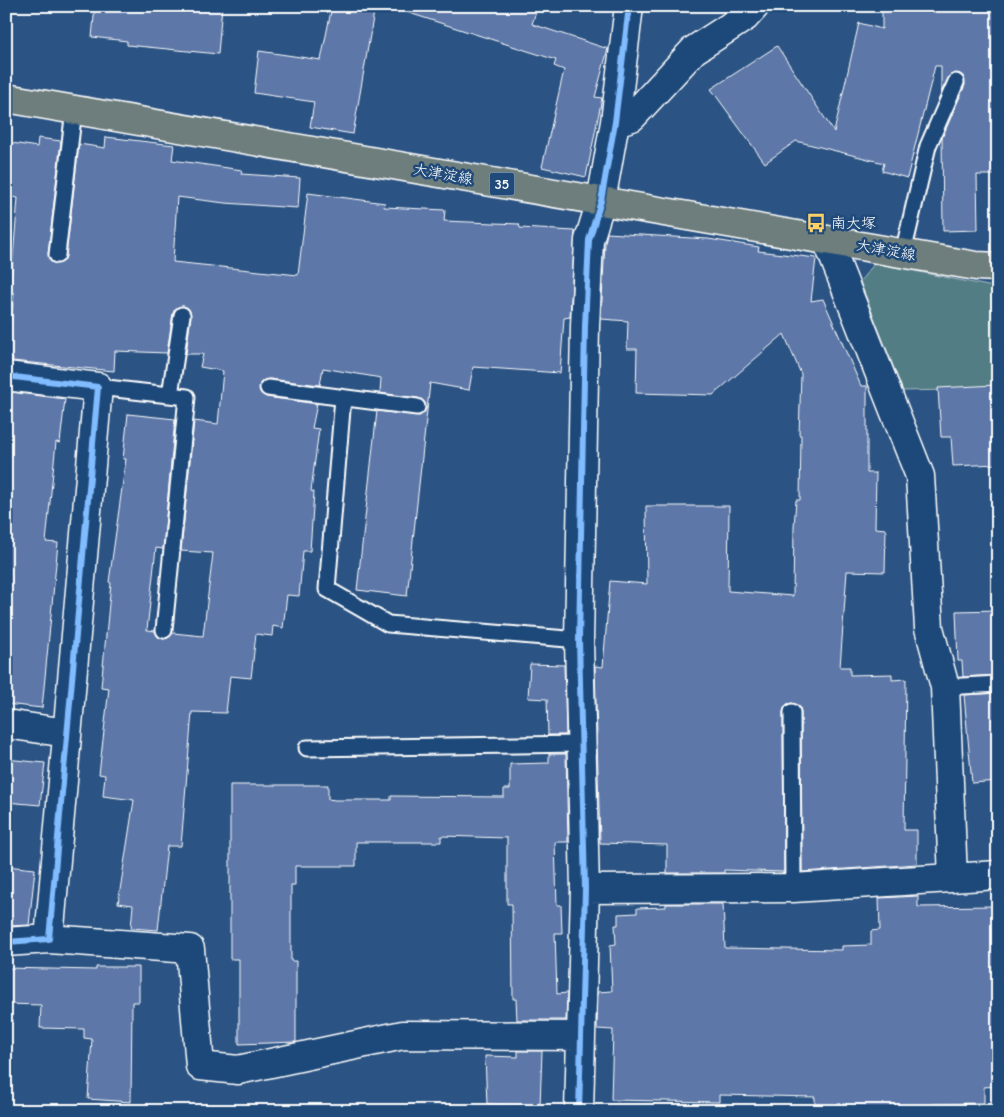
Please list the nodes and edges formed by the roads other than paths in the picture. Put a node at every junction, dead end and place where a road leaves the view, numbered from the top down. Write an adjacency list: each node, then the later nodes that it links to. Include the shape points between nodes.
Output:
1 (629, 6): 6 (street)
2 (755, 6): 6 (street, via 745,17 694,50 632,117)
3 (956, 82): 9 (lane, via 928,146)
4 (6, 98): 5 (main road, 大津淀線 / 35)
5 (74, 109): 7 (main road, 大津淀線 / 35); 10 (lane)
6 (615, 122): 7 (street)
7 (601, 201): 8 (main road, 大津淀線 / 35); 20 (street, via 589,240)
8 (827, 240): 9 (main road, 大津淀線 / 35); 22 (street, via 920,476 929,628)
9 (903, 253): 11 (main road, 大津淀線 / 35)
10 (58, 255)
11 (998, 267)
12 (182, 315): 16 (lane)
13 (6, 376): 14 (street)
14 (98, 387): 16 (lane); 25 (street)
15 (268, 388): 17 (lane)
16 (170, 395): 19 (lane, via 188,397)
17 (343, 398): 18 (lane); 20 (lane, via 327,589 388,624)
18 (417, 407)
19 (164, 630)
20 (579, 640): 26 (street)
21 (998, 684): 22 (lane)
22 (945, 686): 29 (street)
23 (792, 712): 30 (lane)
24 (6, 724): 25 (street)
25 (67, 733): 32 (street)
26 (580, 744): 27 (lane); 31 (street)
27 (307, 748)
28 (998, 875): 29 (street)
29 (953, 878): 30 (street)
30 (793, 888): 31 (street)
31 (585, 889): 34 (street)
32 (48, 939): 33 (street); 34 (street, via 190,949 200,1066 238,1070 403,1035)
33 (6, 942)
34 (580, 1036): 35 (street)
35 (579, 1111)

